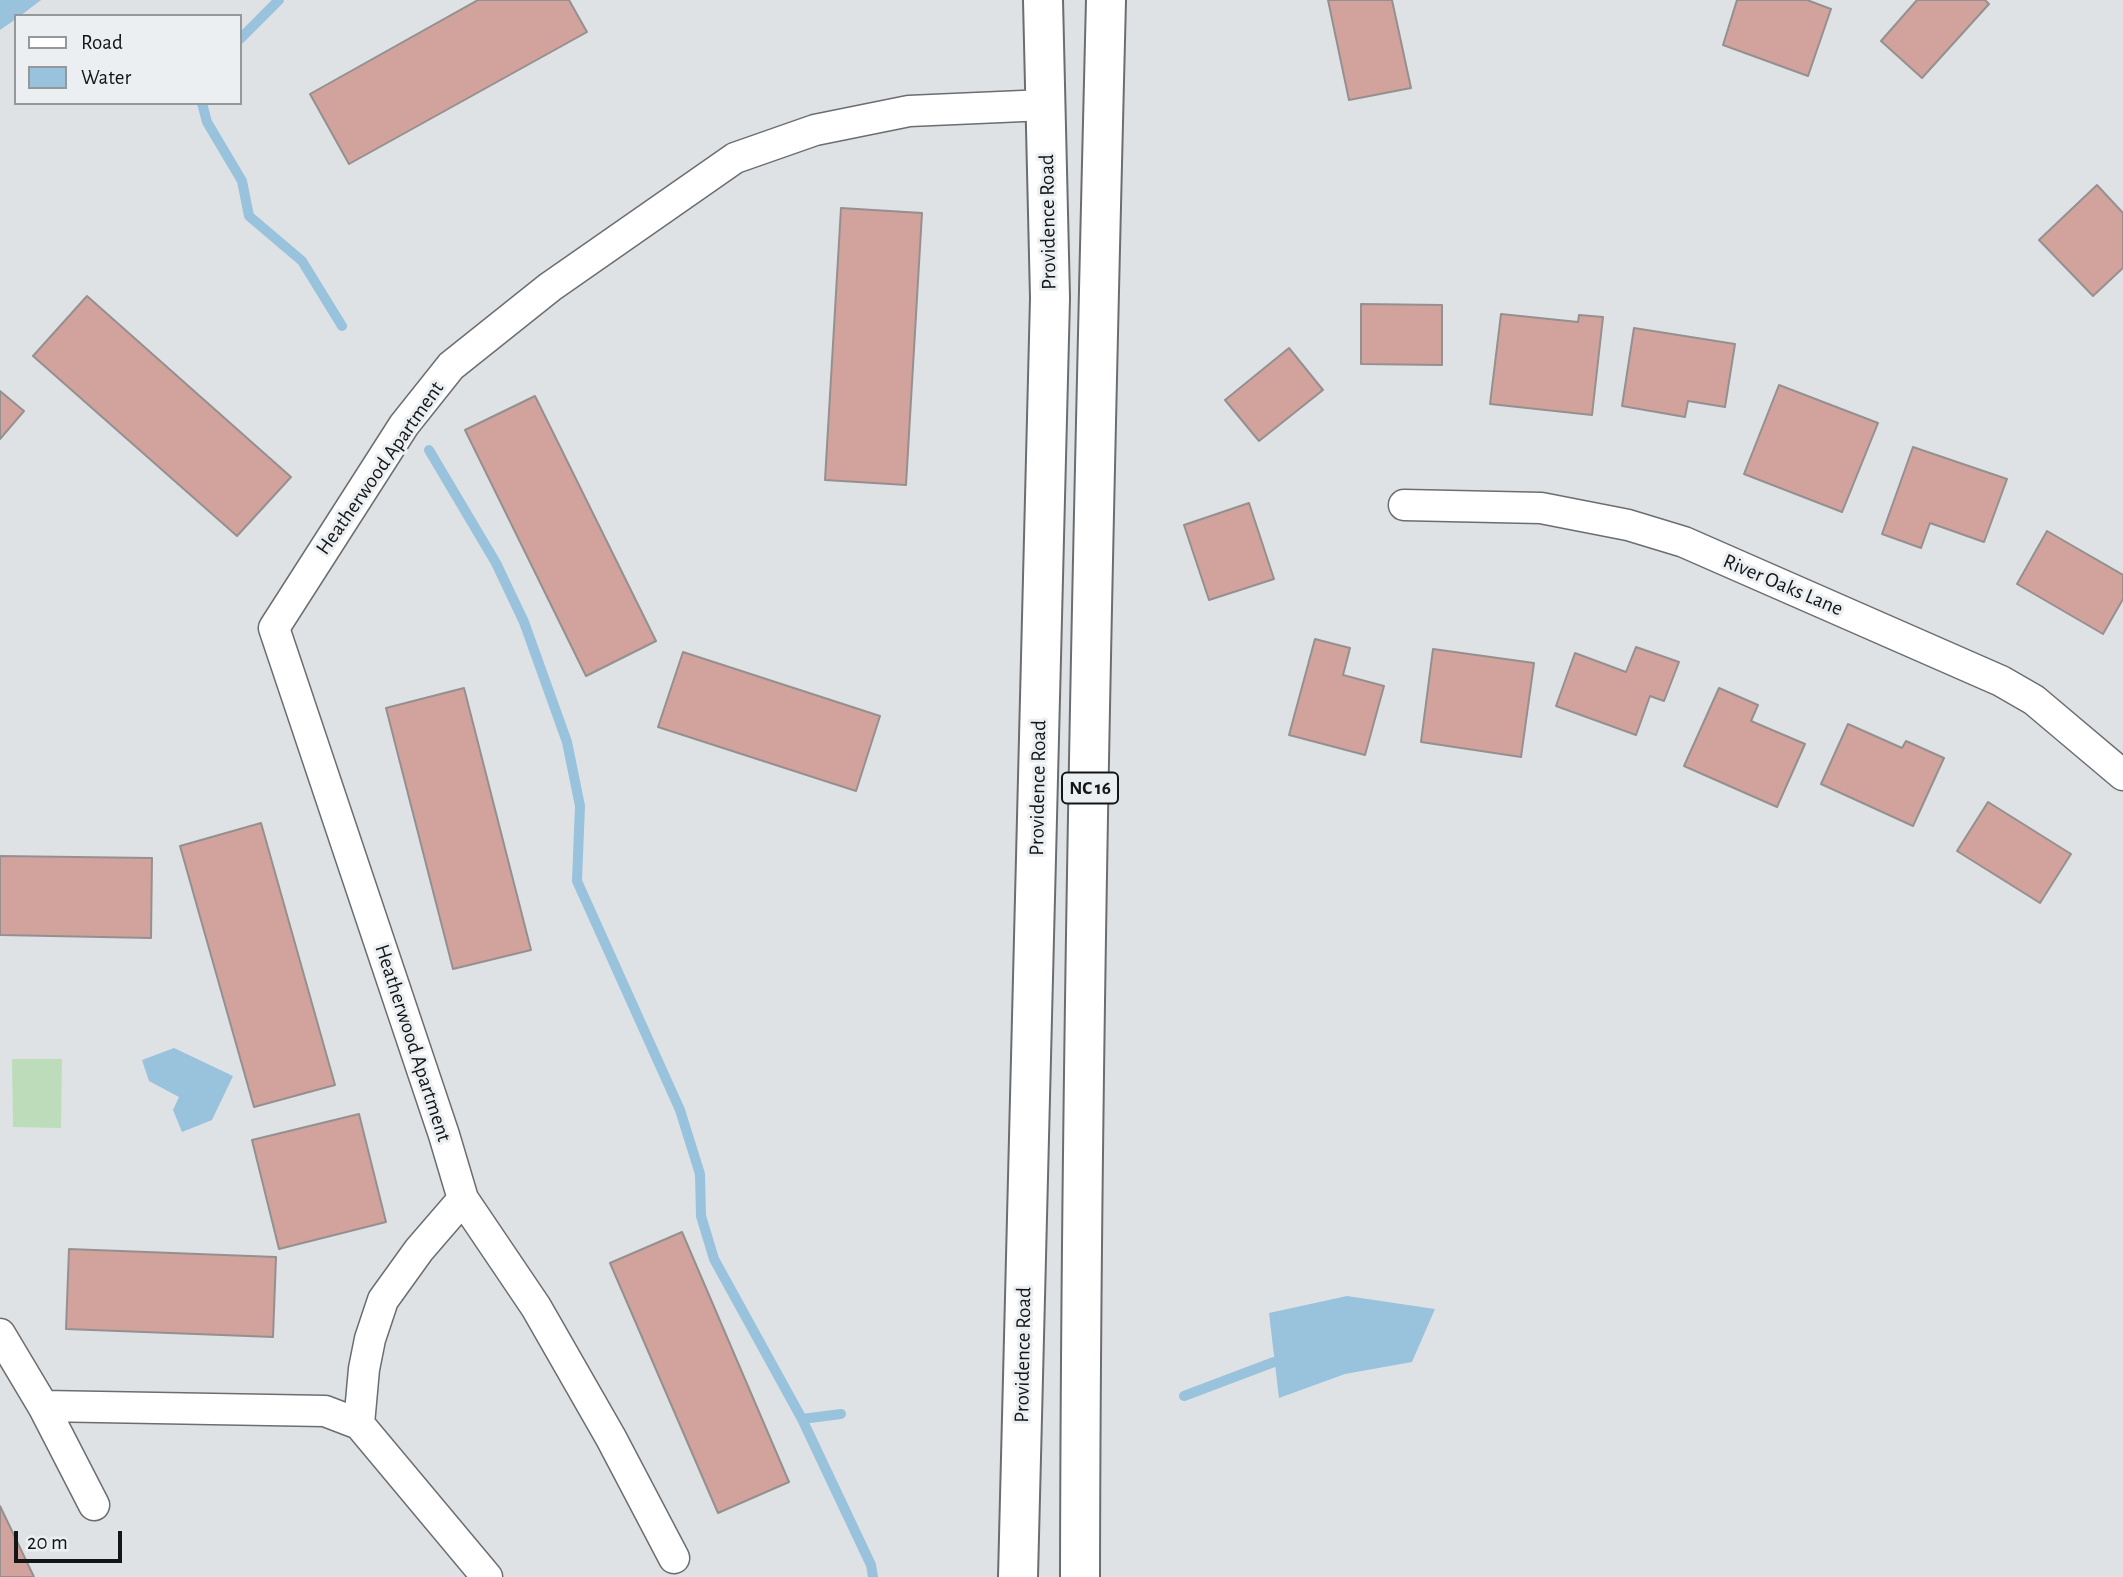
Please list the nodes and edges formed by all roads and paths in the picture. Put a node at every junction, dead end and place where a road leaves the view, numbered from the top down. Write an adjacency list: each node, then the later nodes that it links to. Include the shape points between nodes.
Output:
1 (1043, 0): 3 (main road, Providence Road / NC 16)
2 (1105, 0): 14 (main road, NC 16)
3 (1046, 104): 6 (street, Heatherwood Apartment, via 909,111 815,130 735,158 550,287 451,366 404,425 274,628); 13 (main road, Providence Road / NC 16, via 1050,298)
4 (1404, 505): 5 (street, River Oaks Lane, via 1541,508 1628,524 1684,542 2001,681 2035,700)
5 (2123, 775)
6 (463, 1199): 9 (street, via 383,1300 364,1369); 11 (street, Heatherwood Apartment, via 536,1307)
7 (0, 1334): 8 (street)
8 (43, 1406): 9 (street, via 325,1410); 10 (street)
9 (359, 1424): 12 (street)
10 (94, 1505)
11 (674, 1558)
12 (487, 1577)
13 (1018, 1577)
14 (1080, 1577)

